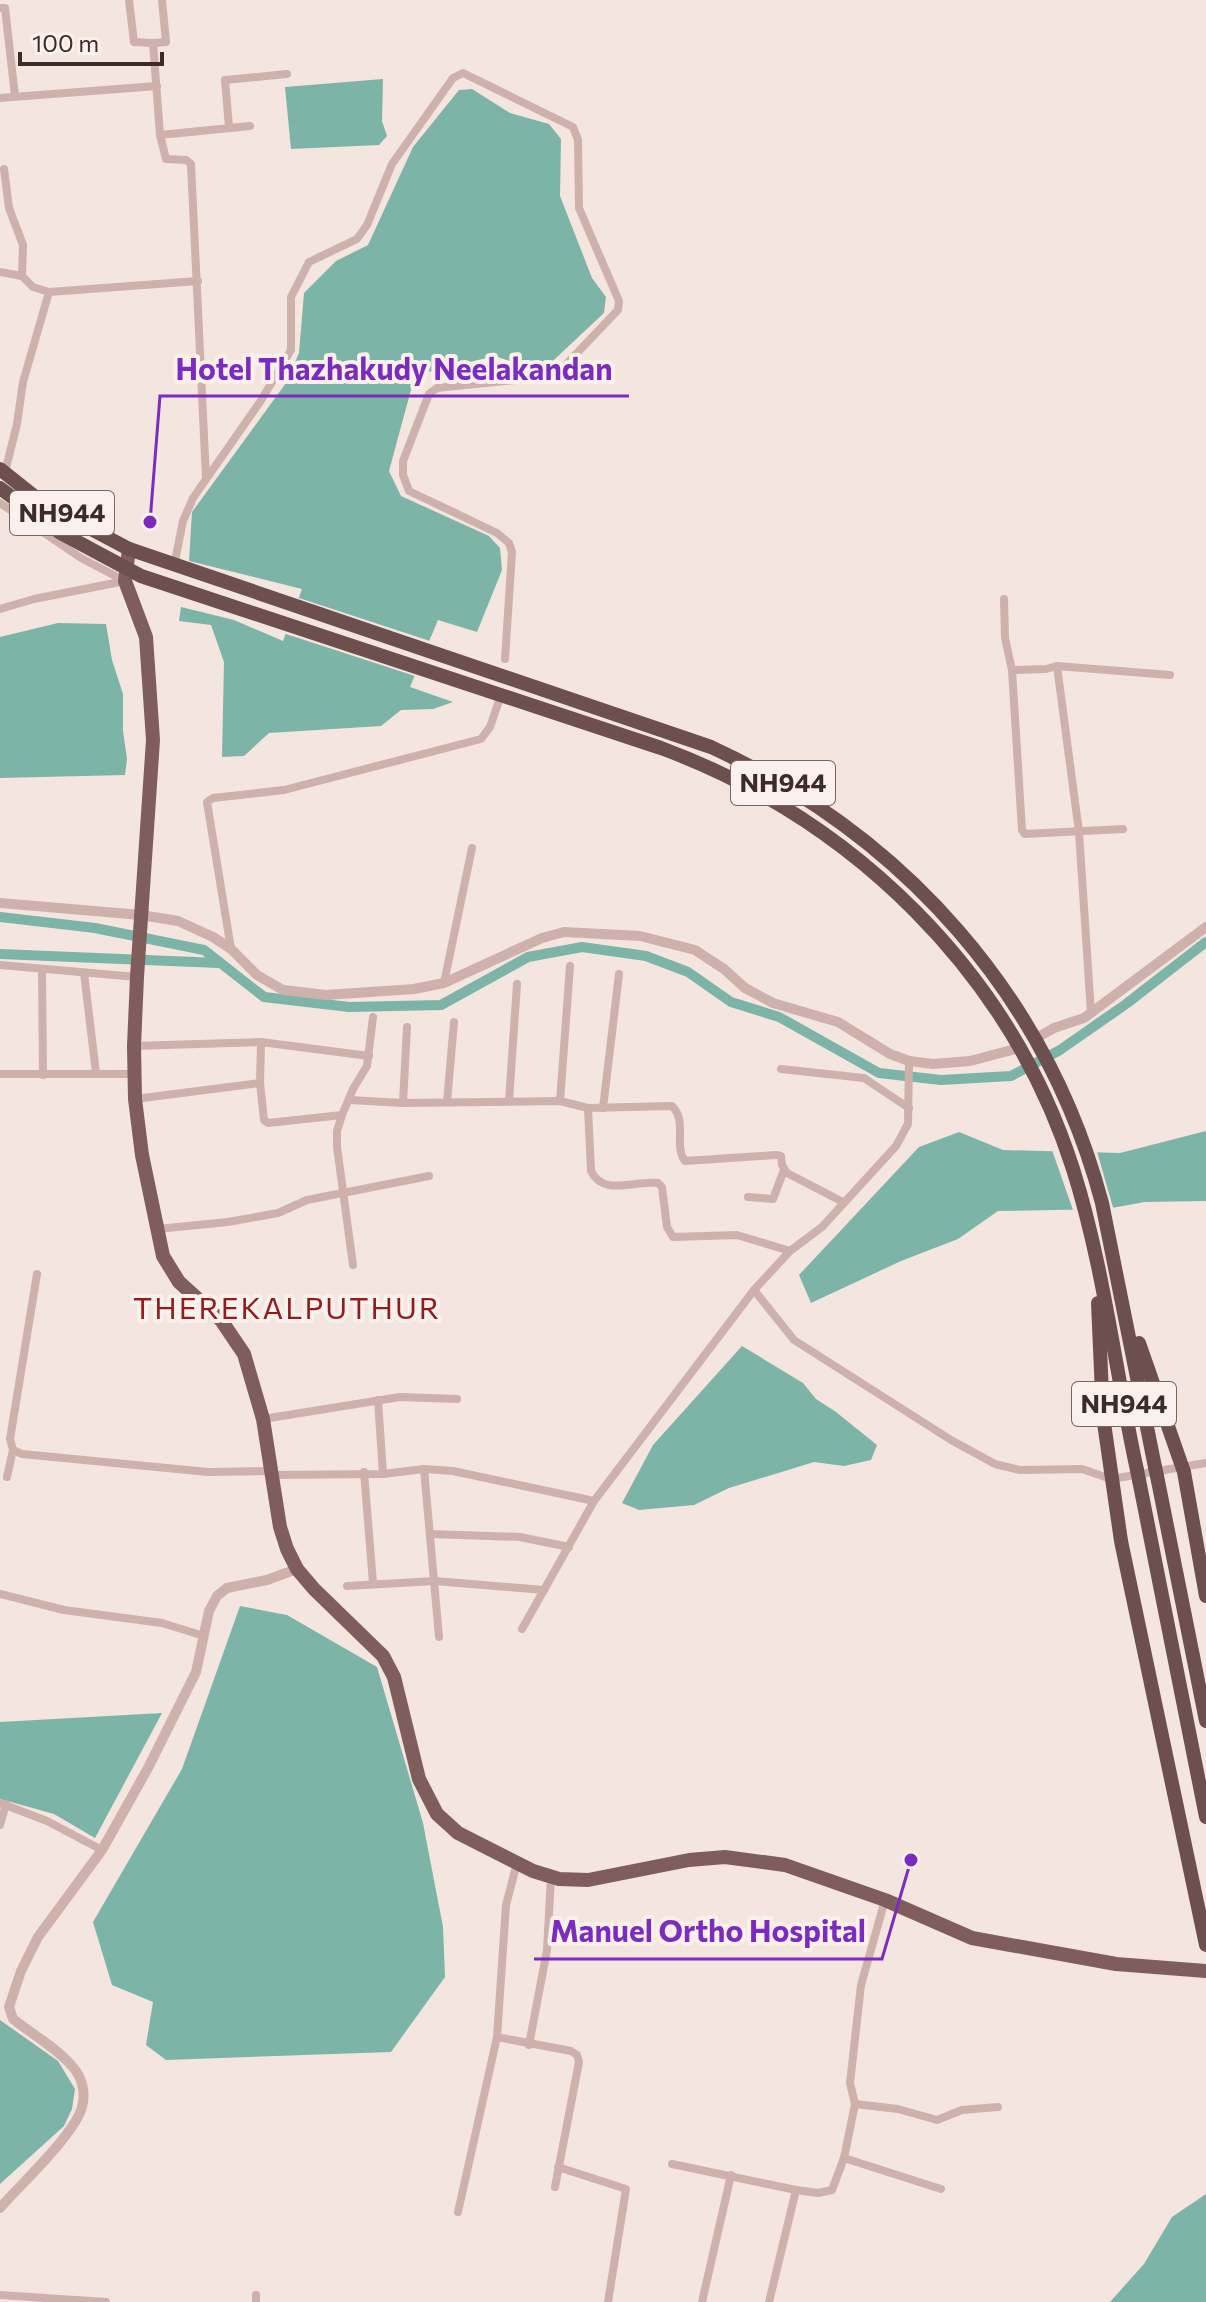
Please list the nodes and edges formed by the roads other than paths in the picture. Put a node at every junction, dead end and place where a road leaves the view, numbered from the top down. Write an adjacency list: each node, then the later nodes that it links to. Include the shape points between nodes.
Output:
1 (129, 0): 4 (street, via 134,42)
2 (162, 0): 4 (street, via 166,42)
3 (0, 8): 7 (street, via 5,8)
4 (153, 43): 6 (street)
5 (287, 74): 10 (street, via 225,80)
6 (157, 86): 7 (street); 11 (street)
7 (15, 96): 8 (street)
8 (0, 98)
9 (250, 126): 10 (street)
10 (229, 127): 11 (street)
11 (160, 135): 15 (street, via 166,159 191,164)
12 (4, 169): 14 (street, via 9,208 23,245)
13 (0, 272): 14 (street)
14 (22, 276): 16 (street)
15 (198, 281): 16 (street); 18 (street)
16 (49, 292): 17 (street)
17 (2, 471): 21 (highway, NH944, via 44,504)
18 (206, 479): 22 (street, via 183,521); 26 (street, via 291,350 291,297 309,262 357,239 392,164 453,78 463,73 573,127 578,140 579,208 619,301 618,310 555,376 437,388 429,394 403,461 409,491 509,543)
19 (0, 488): 23 (highway, NH944)
20 (0, 503): 23 (street, via 81,558)
21 (129, 549): 22 (highway, NH944 / NH944); 23 (main road)
22 (174, 566): 51 (highway, NH944 / NH944, via 691,739 797,792 862,837 933,901 984,962)
23 (125, 575): 25 (street); 30 (highway, NH944 / NH944); 35 (main road, via 146,637 153,740)
24 (1004, 599): 28 (street)
25 (0, 609)
26 (505, 659)
27 (1057, 666): 28 (street); 29 (street); 32 (street)
28 (1012, 670): 32 (street, via 1022,830)
29 (1170, 675)
30 (501, 695): 37 (street, via 481,739 284,790 207,802); 53 (highway, NH944 / NH944, via 709,767 815,826 871,868 933,929 972,976)
31 (1123, 829): 32 (street)
32 (1079, 832): 46 (street)
33 (472, 848): 44 (street)
34 (0, 903): 35 (street)
35 (140, 920): 37 (street, via 178,921); 41 (main road)
36 (1206, 927): 46 (street)
37 (231, 949): 44 (street, via 257,975 283,990 326,995)
38 (0, 965): 40 (street)
39 (570, 966): 65 (street)
40 (42, 969): 42 (street); 60 (street)
41 (137, 972): 42 (street); 52 (main road)
42 (84, 973): 57 (street)
43 (619, 974): 69 (street)
44 (444, 983): 55 (street, via 564,932 640,936 695,950 745,988 773,1003 838,1022)
45 (517, 984): 64 (street)
46 (1091, 1013): 51 (street, via 1054,1028)
47 (373, 1017): 54 (street)
48 (454, 1022): 66 (street)
49 (407, 1027): 67 (street)
50 (261, 1042): 52 (street); 54 (street); 61 (street)
51 (1038, 1044): 82 (highway, NH944 / NH944, via 1083,1141)
52 (134, 1046): 59 (main road)
53 (1021, 1052): 55 (street); 80 (highway, NH944 / NH944, via 1065,1146)
54 (369, 1056): 63 (street)
55 (909, 1067): 70 (street)
56 (781, 1069): 70 (street, via 864,1078)
57 (96, 1073): 59 (street); 60 (street)
58 (0, 1074): 60 (street)
59 (134, 1074): 62 (main road)
60 (43, 1075)
61 (260, 1083): 62 (street); 71 (street, via 268,1123)
62 (135, 1099): 77 (main road)
63 (349, 1100): 67 (street); 71 (street)
64 (509, 1101): 65 (street); 66 (street)
65 (560, 1101): 68 (street)
66 (447, 1102): 67 (street)
67 (403, 1103)
68 (588, 1108): 69 (street); 78 (street, via 595,1179 606,1185 658,1183 673,1237 737,1235)
69 (603, 1108): 72 (street, via 672,1106 680,1118 685,1161 776,1155)
70 (909, 1108): 76 (street, via 908,1124 896,1146)
71 (342, 1115): 74 (street, via 337,1131)
72 (784, 1170): 75 (street, via 773,1199); 76 (street)
73 (429, 1176): 74 (street)
74 (342, 1192): 77 (street, via 278,1213); 79 (street)
75 (748, 1197)
76 (843, 1202): 78 (street, via 822,1227)
77 (157, 1229): 86 (main road, via 163,1256 179,1282 221,1320 244,1354)
78 (790, 1251): 83 (street)
79 (353, 1265)
80 (1098, 1272): 95 (highway, via 1100,1368); 111 (highway, NH944 / NH944)
81 (37, 1274): 87 (street, via 10,1439)
82 (1119, 1282): 89 (highway); 109 (highway, NH944 / NH944)
83 (754, 1290): 95 (street, via 794,1340 995,1464 1020,1470 1082,1469); 96 (street)
84 (457, 1399): 85 (street)
85 (378, 1400): 86 (street); 93 (street)
86 (263, 1419): 92 (main road)
87 (13, 1450): 92 (street, via 208,1472); 94 (street)
88 (1206, 1463): 89 (street)
89 (1183, 1467): 95 (street); 105 (highway)
90 (424, 1469): 93 (street); 96 (street); 97 (street)
91 (364, 1472): 92 (street); 93 (street); 101 (street)
92 (272, 1473): 99 (main road, via 280,1527)
93 (383, 1474)
94 (7, 1477)
95 (1111, 1479): 117 (highway)
96 (594, 1501): 98 (street)
97 (430, 1534): 98 (street, via 520,1537); 100 (street)
98 (569, 1547): 103 (street)
99 (297, 1569): 107 (street, via 227,1588 209,1611); 114 (main road, via 383,1656 394,1677 419,1779 437,1814 458,1833)
100 (435, 1581): 101 (street); 103 (street); 108 (street)
101 (373, 1583): 102 (street)
102 (347, 1586)
103 (544, 1590): 106 (street)
104 (0, 1594): 107 (street, via 64,1610 162,1623)
105 (1206, 1596)
106 (522, 1629)
107 (204, 1636): 113 (street, via 196,1672)
108 (439, 1637)
109 (1206, 1721)
110 (3, 1804): 112 (street); 113 (street)
111 (1206, 1817)
112 (0, 1825)
113 (102, 1850): 119 (street, via 38,1937)
114 (517, 1863): 115 (main road); 120 (street, via 506,1905)
115 (551, 1877): 116 (main road, via 588,1880 725,1857 785,1865); 121 (street, via 547,1950)
116 (885, 1900): 118 (main road, via 972,1938 1116,1964); 122 (street, via 861,1985 850,2083)
117 (1206, 1945)
118 (1206, 1971)
119 (4, 2007): 131 (street, via 71,2064 84,2094 72,2127)
120 (497, 2037): 121 (street); 132 (street)
121 (529, 2045): 126 (street, via 571,2051 579,2058)
122 (855, 2104): 123 (street, via 937,2120 962,2110); 124 (street)
123 (998, 2107)
124 (844, 2158): 129 (street); 130 (street, via 832,2190)
125 (672, 2164): 127 (street)
126 (558, 2167): 128 (street); 136 (street, via 626,2189)
127 (731, 2175): 130 (street); 137 (street)
128 (555, 2187)
129 (941, 2189)
130 (796, 2190): 138 (street)
131 (0, 2208)
132 (458, 2212)
133 (0, 2295): 134 (street)
134 (81, 2301): 135 (street)
135 (106, 2302)
136 (608, 2302)
137 (702, 2302)
138 (769, 2302)

